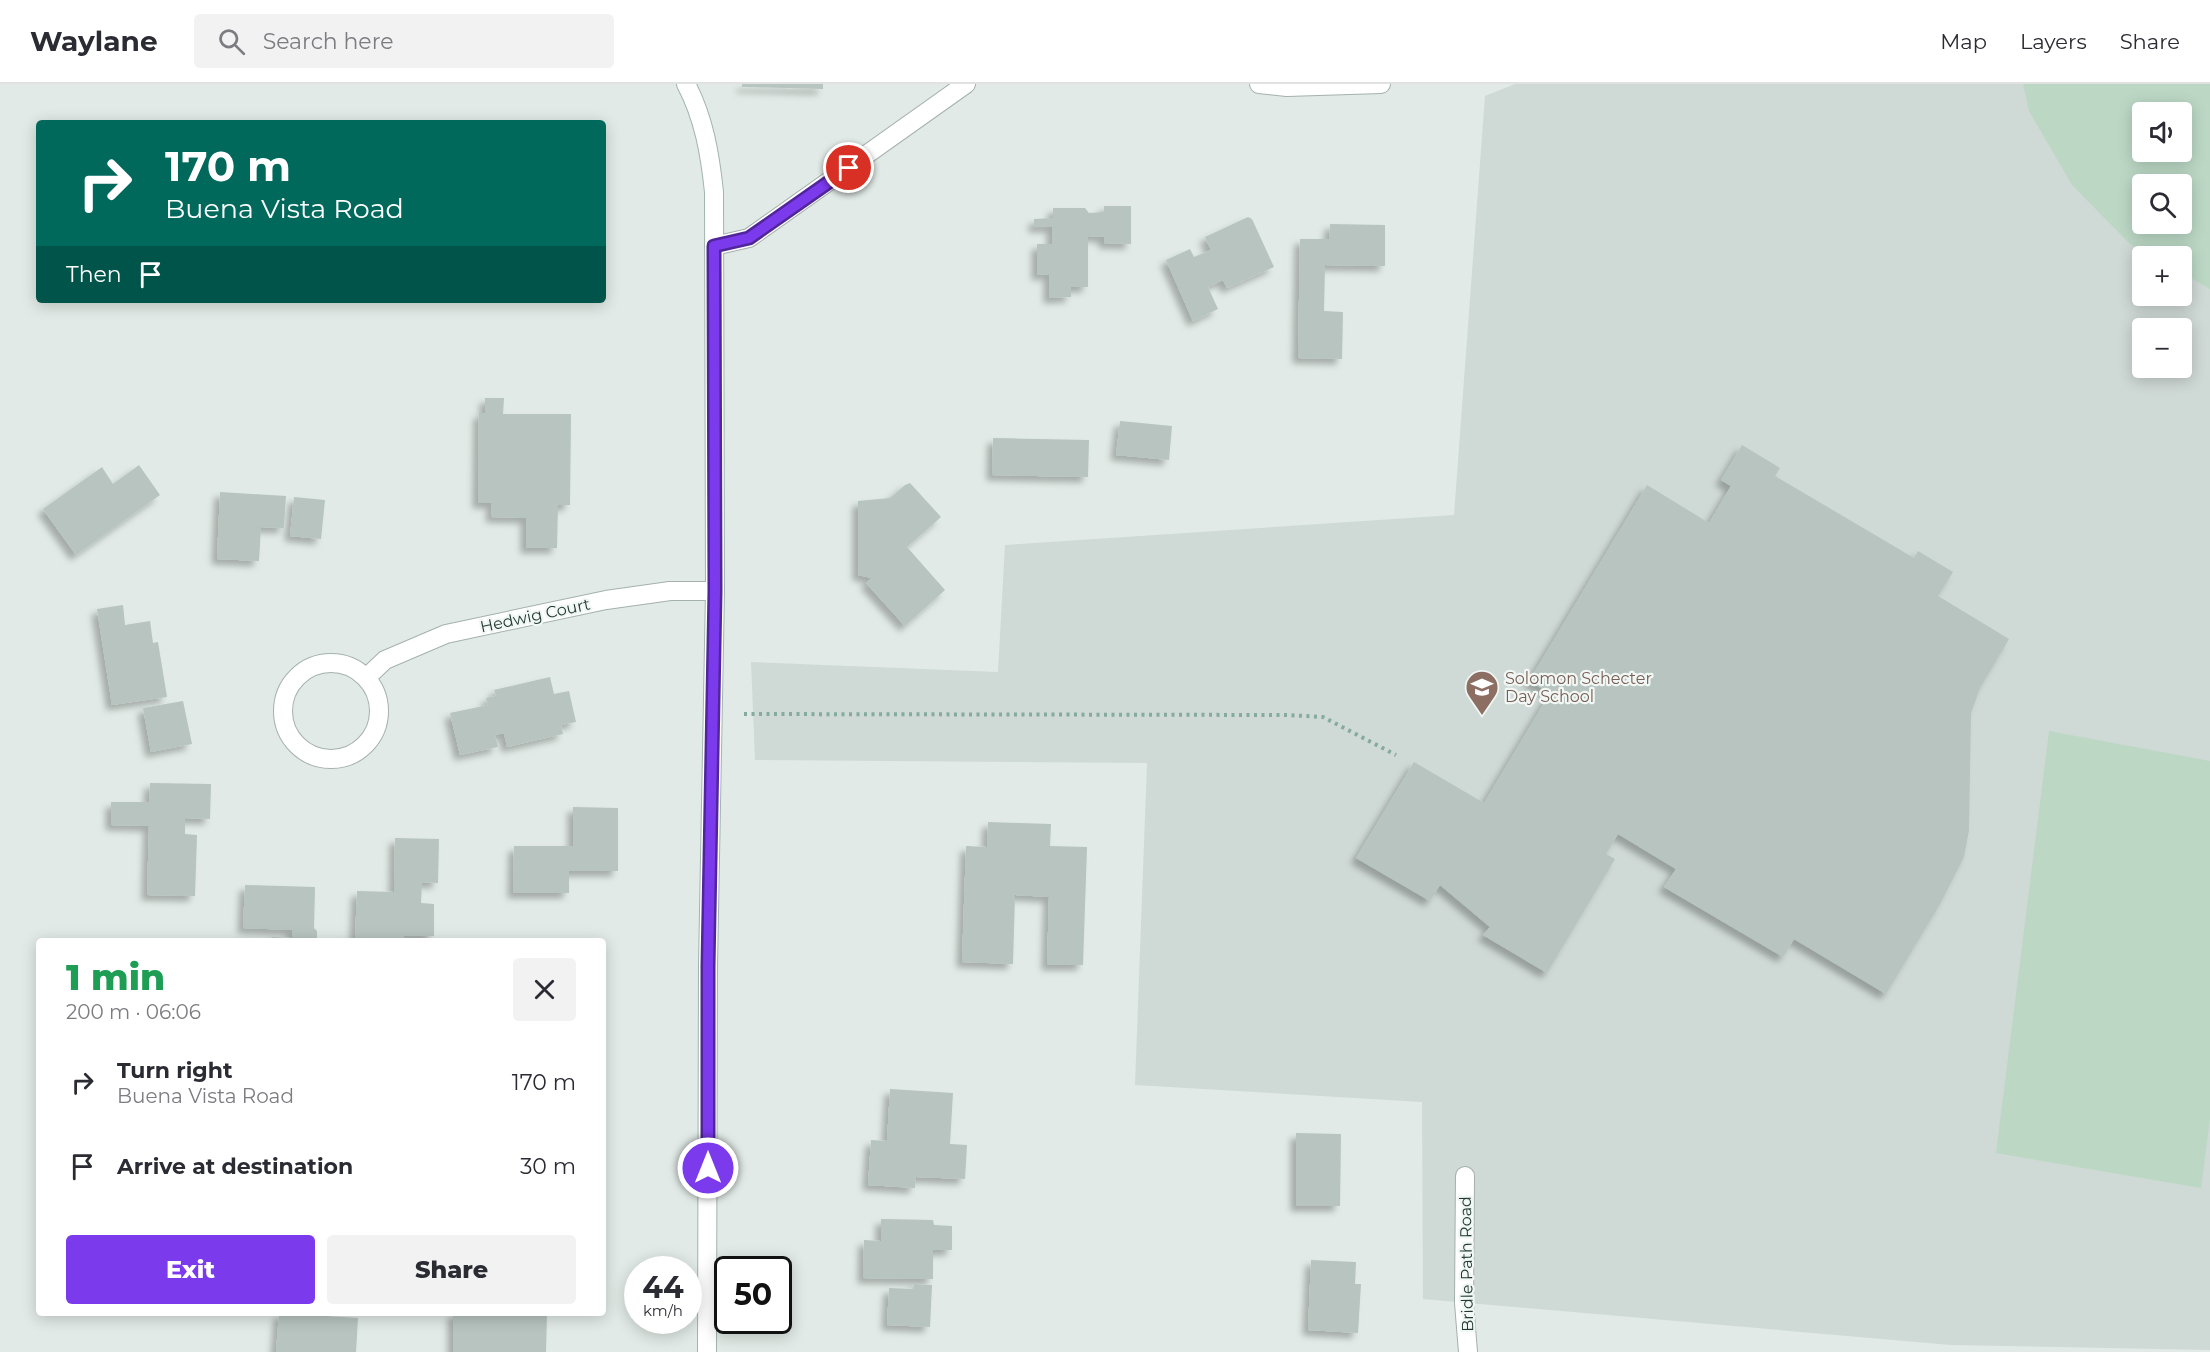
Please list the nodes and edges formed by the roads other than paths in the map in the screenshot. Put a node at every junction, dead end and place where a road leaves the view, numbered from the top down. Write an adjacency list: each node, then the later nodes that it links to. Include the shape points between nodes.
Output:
1 (686, 84): 5 (street, via 710,156)
2 (966, 84): 5 (street, via 749,238)
3 (1259, 84): 4 (street)
4 (1381, 84)
5 (714, 246): 6 (street)
6 (715, 591): 7 (street, Hedwig Court, via 670,591 606,600 446,634 385,660); 9 (street, via 708,966)
7 (366, 678): 7 (street, via 375,691 379,721 363,747 351,755 320,758 294,743 286,730 284,700 299,674 326,663 341,663)
8 (1465, 1176): 10 (street, Bridle Path Road, via 1464,1303)
9 (707, 1352)
10 (1468, 1352)

